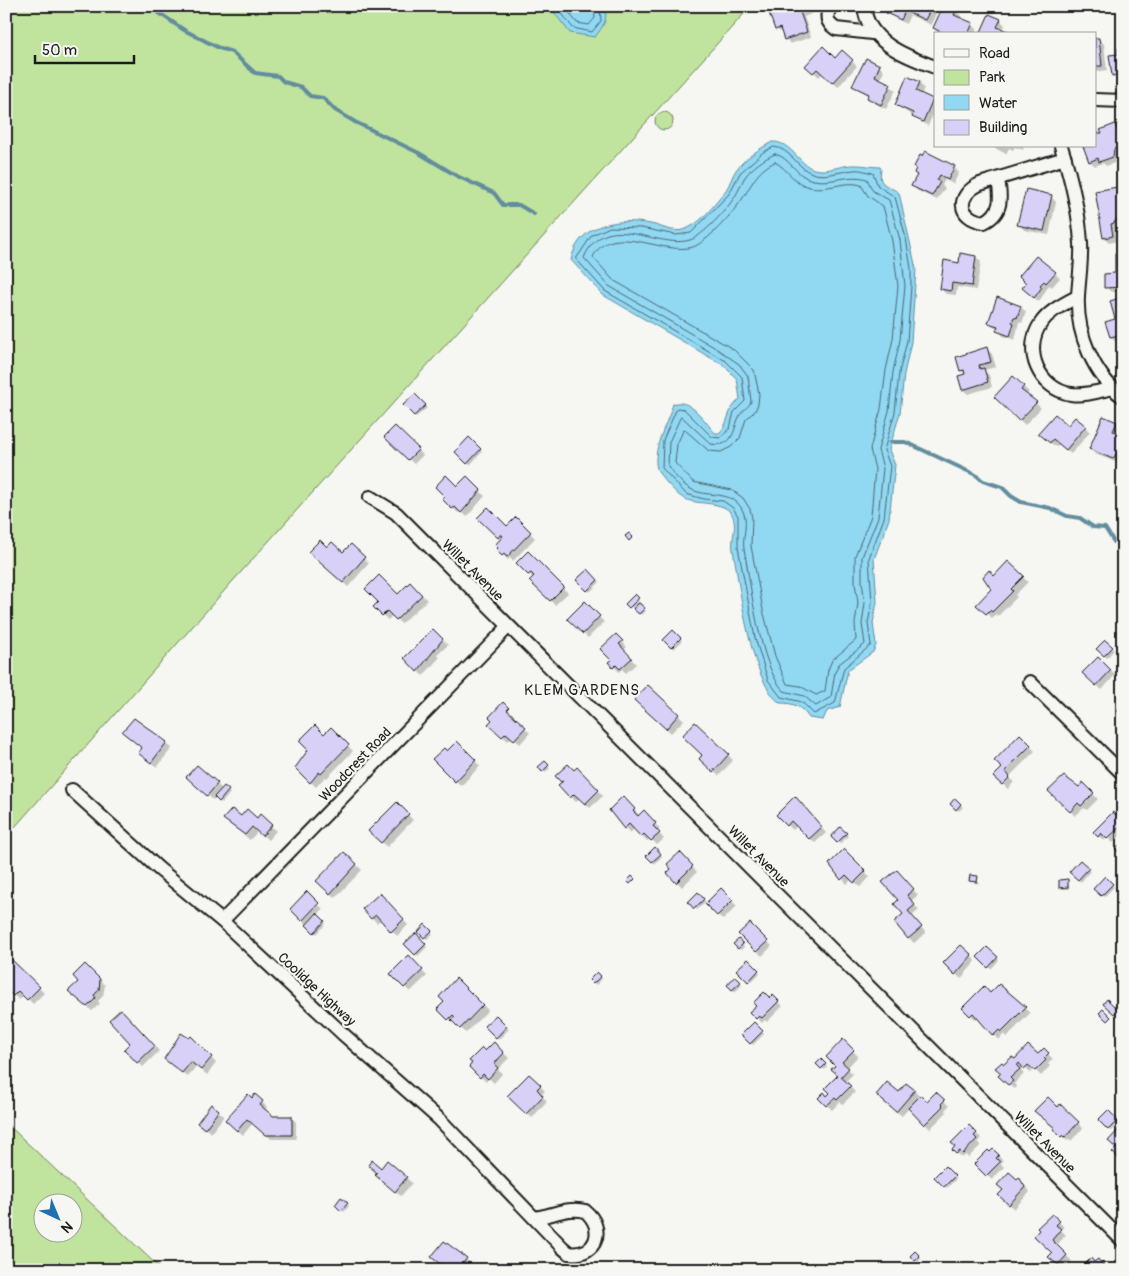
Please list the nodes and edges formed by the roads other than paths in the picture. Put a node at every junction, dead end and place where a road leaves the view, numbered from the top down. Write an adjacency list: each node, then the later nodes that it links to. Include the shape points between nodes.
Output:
1 (831, 6): 3 (street, via 828,20 836,29)
2 (864, 6): 3 (street)
3 (872, 33): 4 (street)
4 (934, 67)
5 (1096, 100): 6 (street)
6 (1123, 101)
7 (1063, 152): 8 (street); 9 (street, via 1078,210 1081,264)
8 (998, 179)
9 (1078, 296): 10 (street, via 1084,338 1101,374); 10 (street, via 1040,323 1033,343 1038,369 1053,387 1062,392)
10 (1118, 393)
11 (370, 497): 12 (street, Willet Avenue, via 396,513)
12 (508, 627): 16 (street, Woodcrest Road); 18 (street, Willet Avenue)
13 (1030, 682): 14 (street)
14 (1123, 774)
15 (72, 790): 16 (street, Coolidge Highway)
16 (222, 921): 17 (street, Coolidge Highway, via 458,1137)
17 (534, 1218): 17 (street, Coolidge Highway, via 570,1210 585,1211 596,1222 597,1236 588,1249 569,1253)
18 (1123, 1241)

